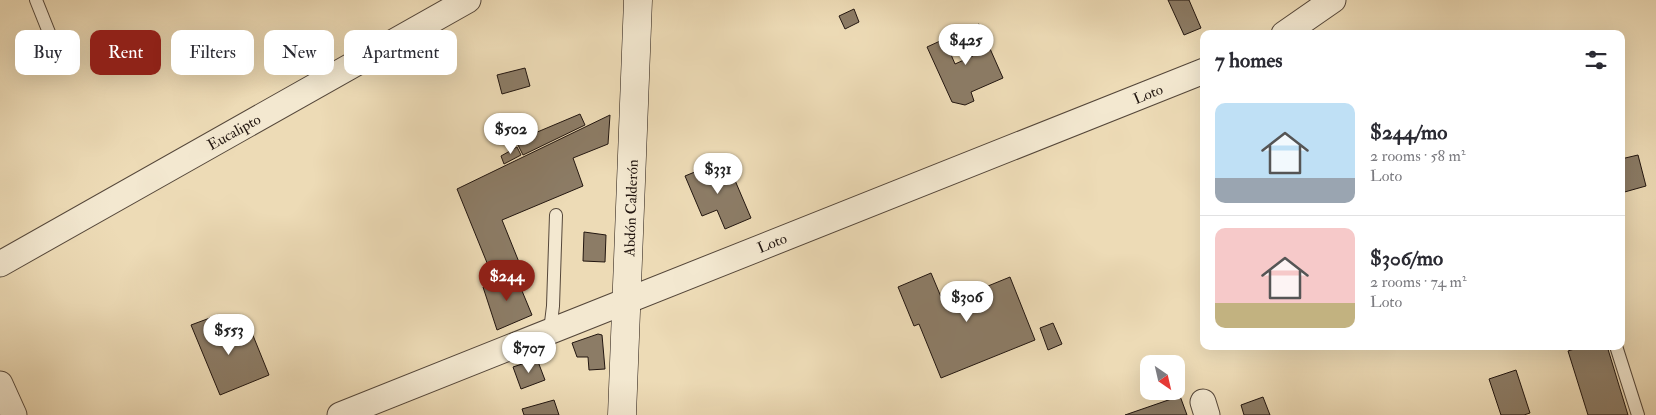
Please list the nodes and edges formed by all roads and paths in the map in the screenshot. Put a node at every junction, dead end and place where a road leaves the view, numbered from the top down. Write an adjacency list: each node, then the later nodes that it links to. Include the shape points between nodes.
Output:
1 (36, 0): 5 (lane)
2 (468, 0): 9 (street, Eucalipto)
3 (638, 0): 10 (street, Abdón Calderón)
4 (1333, 0): 6 (street)
5 (48, 30)
6 (1290, 30)
7 (1200, 74): 10 (street, Loto)
8 (556, 215): 11 (lane)
9 (0, 264)
10 (628, 300): 11 (street, Loto); 17 (street, Abdón Calderón)
11 (550, 331): 16 (street, Loto)
12 (1617, 350): 14 (lane)
13 (0, 384): 15 (street)
14 (1637, 412): 18 (lane)
15 (14, 415)
16 (340, 415)
17 (622, 415)
18 (1650, 415)

